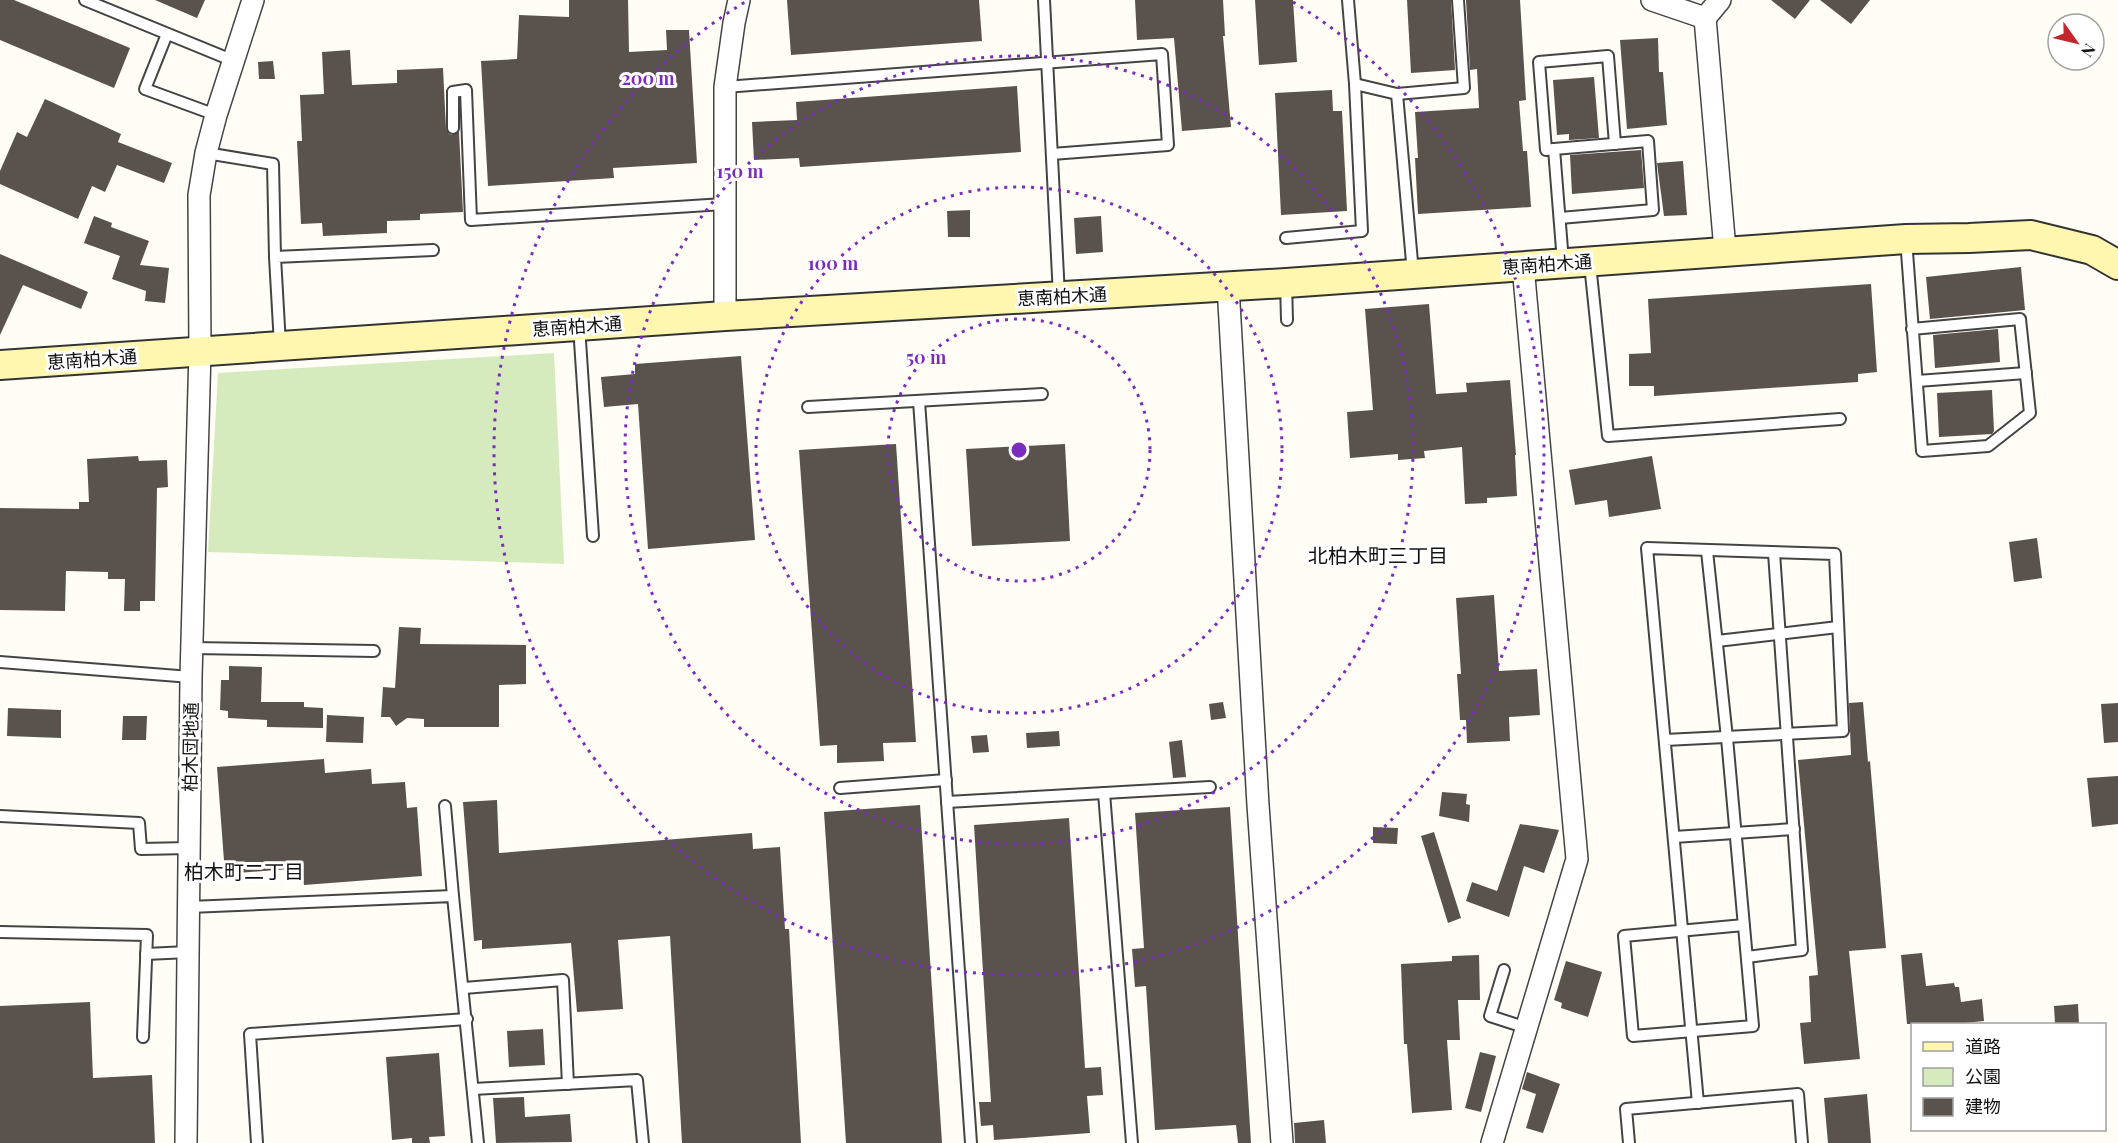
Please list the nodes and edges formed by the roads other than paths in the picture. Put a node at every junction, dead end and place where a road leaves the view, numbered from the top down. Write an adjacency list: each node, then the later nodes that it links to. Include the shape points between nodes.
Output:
1 (86, 0): 10 (lane)
2 (253, 0): 11 (street, 柏木団地通)
3 (739, 0): 14 (street)
4 (1044, 0): 12 (lane)
5 (1348, 0): 13 (lane)
6 (1458, 0): 15 (lane, via 1464,88)
7 (1652, 0): 9 (street)
8 (1720, 0): 9 (street)
9 (1706, 18): 27 (street)
10 (167, 34): 11 (lane); 16 (lane, via 145,88)
11 (234, 61): 16 (street, 柏木団地通)
12 (1048, 62): 14 (lane); 21 (lane); 21 (lane, via 1162,54 1168,145)
13 (1355, 84): 15 (lane); 24 (lane, via 1362,231)
14 (725, 87): 22 (street)
15 (1398, 94): 32 (lane)
16 (216, 115): 20 (street, 柏木団地通)
17 (453, 129): 22 (lane, via 453,92 466,90 471,220)
18 (1615, 144): 19 (lane); 19 (lane, via 1608,56 1539,62 1546,150); 23 (lane, via 1647,141 1653,210)
19 (1554, 149): 23 (lane)
20 (206, 153): 28 (lane, via 273,164); 41 (street, 柏木団地通, via 199,195)
21 (1052, 154): 35 (lane)
22 (724, 204): 36 (street)
23 (1560, 218): 29 (lane)
24 (1286, 238)
25 (1906, 238): 27 (street, 恵南柏木通); 30 (street, 恵南柏木通, via 2031,235 2092,250); 39 (lane)
26 (433, 250): 28 (lane)
27 (1725, 250): 29 (street, 恵南柏木通)
28 (275, 258): 40 (lane)
29 (1576, 262): 31 (street, 恵南柏木通); 48 (lane, via 1608,436)
30 (2118, 265)
31 (1522, 266): 32 (street, 恵南柏木通); 84 (street, via 1577,859)
32 (1413, 274): 33 (street, 恵南柏木通)
33 (1286, 283): 34 (street, 恵南柏木通); 37 (lane)
34 (1228, 286): 35 (street, 恵南柏木通); 96 (street)
35 (1059, 296): 36 (street, 恵南柏木通)
36 (725, 316): 38 (street, 恵南柏木通)
37 (1287, 320)
38 (579, 326): 40 (street, 恵南柏木通); 49 (lane)
39 (1912, 329): 43 (lane, via 2020,319); 44 (lane)
40 (280, 346): 41 (street, 恵南柏木通)
41 (200, 351): 42 (street, 恵南柏木通); 55 (street, 柏木団地通)
42 (0, 365)
43 (2026, 373): 44 (lane); 44 (lane, via 2030,413 1988,446 1922,451)
44 (1917, 381)
45 (1042, 394): 46 (lane)
46 (919, 401): 47 (lane); 62 (lane)
47 (808, 407)
48 (1840, 419)
49 (593, 536)
50 (1707, 550): 51 (lane); 54 (lane); 61 (lane, via 1647,548)
51 (1774, 553): 52 (lane, via 1835,554); 53 (lane)
52 (1838, 627): 53 (lane); 59 (lane, via 1843,731)
53 (1780, 634): 54 (lane); 59 (lane)
54 (1717, 641): 60 (lane)
55 (192, 648): 56 (lane); 58 (street, 柏木団地通)
56 (374, 651)
57 (0, 662): 58 (lane)
58 (191, 677): 72 (street, 柏木団地通)
59 (1786, 735): 60 (lane); 69 (lane)
60 (1727, 738): 61 (lane); 70 (lane)
61 (1665, 740): 71 (lane)
62 (946, 780): 64 (lane); 66 (lane)
63 (1209, 787): 65 (lane)
64 (840, 788)
65 (1104, 793): 66 (lane); 95 (lane)
66 (947, 802): 94 (lane)
67 (445, 806): 73 (lane)
68 (0, 816): 72 (lane, via 139,823 141,849)
69 (1794, 829): 70 (lane); 80 (lane, via 1803,950)
70 (1736, 833): 71 (lane); 75 (lane)
71 (1674, 837): 76 (lane)
72 (189, 848): 74 (street, 柏木団地通)
73 (453, 896): 74 (lane); 82 (lane)
74 (189, 907): 78 (street, 柏木団地通)
75 (1744, 925): 76 (lane); 80 (lane)
76 (1682, 930): 85 (lane); 85 (lane, via 1624,936 1633,1036)
77 (0, 932): 79 (lane, via 147,935)
78 (188, 952): 79 (lane); 90 (street, 柏木団地通)
79 (146, 954): 86 (lane)
80 (1747, 957): 85 (lane, via 1753,1026)
81 (1504, 970): 84 (lane, via 1490,1016)
82 (464, 988): 83 (lane); 87 (lane, via 562,980)
83 (467, 1019): 88 (lane); 91 (lane, via 250,1034)
84 (1527, 1028): 97 (street)
85 (1692, 1031): 89 (lane)
86 (143, 1037)
87 (568, 1084): 88 (lane); 93 (lane, via 637,1080)
88 (473, 1089): 92 (lane)
89 (1698, 1102): 98 (lane, via 1626,1109); 99 (lane, via 1798,1094)
90 (186, 1143)
91 (256, 1143)
92 (478, 1143)
93 (643, 1143)
94 (971, 1143)
95 (1132, 1143)
96 (1282, 1143)
97 (1492, 1143)
98 (1629, 1143)
99 (1802, 1143)

